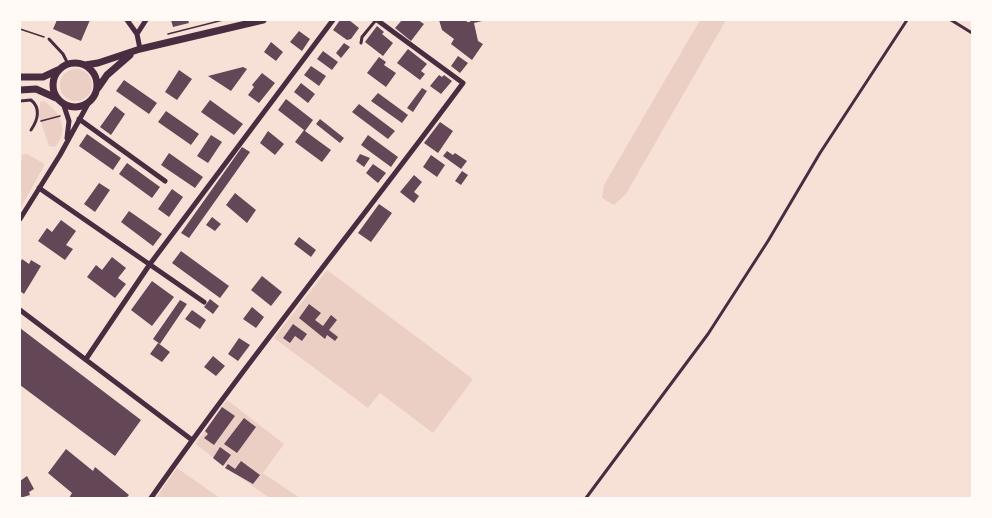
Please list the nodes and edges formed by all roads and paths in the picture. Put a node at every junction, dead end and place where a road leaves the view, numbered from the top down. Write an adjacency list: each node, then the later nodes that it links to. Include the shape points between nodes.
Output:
1 (127, 20): 11 (street)
2 (146, 20): 11 (street)
3 (222, 20): 12 (path)
4 (264, 20): 15 (street)
5 (333, 20): 34 (street)
6 (376, 20): 14 (lane); 38 (street, via 463,83)
7 (907, 20): 40 (lane, via 714,325)
8 (951, 20): 10 (lane)
9 (20, 29): 13 (path)
10 (972, 33)
11 (136, 34): 15 (street)
12 (159, 36)
13 (49, 39): 16 (lane, via 63,54)
14 (361, 43)
15 (137, 50): 17 (street); 20 (street, via 107,75)
16 (65, 65): 17 (street); 18 (street, via 43,77); 22 (street, via 53,81 54,92)
17 (85, 65): 20 (street, via 96,75)
18 (20, 77)
19 (20, 90): 22 (street, via 36,89)
20 (97, 91): 23 (street)
21 (20, 101): 27 (lane, via 31,99 36,104)
22 (61, 101): 23 (street, via 77,107); 30 (street, via 69,121)
23 (89, 102): 26 (street)
24 (57, 110): 25 (path)
25 (61, 116): 27 (path); 28 (path)
26 (80, 119): 30 (street); 31 (street)
27 (36, 123): 29 (lane)
28 (62, 124)
29 (31, 130)
30 (66, 145): 32 (street)
31 (165, 181)
32 (39, 188): 33 (street); 34 (street)
33 (20, 219)
34 (150, 264): 35 (street); 37 (street)
35 (204, 302)
36 (20, 310): 37 (street)
37 (86, 359): 38 (street)
38 (192, 441): 39 (street)
39 (151, 498)
40 (586, 498)

